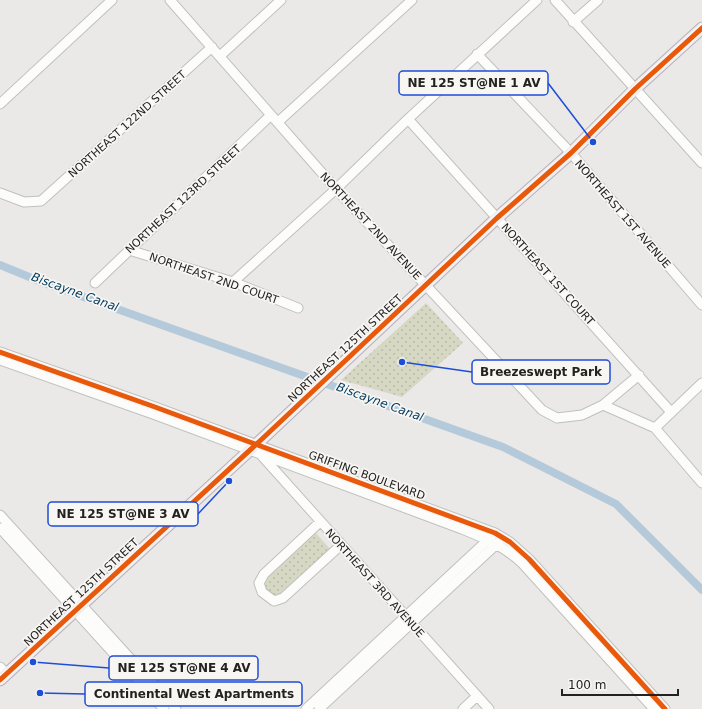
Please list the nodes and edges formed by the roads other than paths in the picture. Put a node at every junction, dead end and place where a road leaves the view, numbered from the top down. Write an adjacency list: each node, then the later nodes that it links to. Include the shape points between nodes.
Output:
1 (112, 0): 14 (street)
2 (170, 0): 10 (street, NORTHEAST 2ND AVENUE)
3 (281, 0): 12 (street)
4 (412, 0): 16 (street, NORTHEAST 123RD STREET)
5 (537, 0): 11 (street)
6 (555, 0): 8 (street)
7 (598, 0): 8 (street)
8 (573, 22): 13 (street)
9 (702, 28): 13 (main road, NORTHEAST 125TH STREET)
10 (212, 47): 12 (street, NORTHEAST 2ND AVENUE); 20 (street, NORTHEAST 122ND STREET, via 41,201 24,202)
11 (477, 54): 15 (street); 17 (street, NORTHEAST 1ST AVENUE)
12 (220, 56): 16 (street, NORTHEAST 2ND AVENUE)
13 (635, 90): 17 (main road, NORTHEAST 125TH STREET); 18 (street)
14 (0, 104)
15 (408, 118): 19 (street); 21 (street, NORTHEAST 1ST COURT)
16 (275, 119): 19 (street, NORTHEAST 2ND AVENUE); 22 (street, NORTHEAST 123RD STREET)
17 (571, 153): 21 (main road, NORTHEAST 125TH STREET); 26 (street, NORTHEAST 1ST AVENUE)
18 (702, 163)
19 (336, 189): 23 (street); 25 (street, NORTHEAST 2ND AVENUE)
20 (0, 193)
21 (497, 218): 25 (main road, NORTHEAST 125TH STREET); 30 (street, NORTHEAST 1ST COURT)
22 (129, 250): 23 (street, NORTHEAST 2ND COURT); 24 (street, NORTHEAST 123RD STREET)
23 (233, 282): 27 (street, NORTHEAST 2ND COURT)
24 (94, 283)
25 (426, 286): 32 (street, NORTHEAST 2ND AVENUE, via 542,410 557,418 582,415); 36 (main road, NORTHEAST 125TH STREET)
26 (702, 305)
27 (298, 308)
28 (0, 352): 33 (street, GRIFFING BOULEVARD)
29 (0, 360): 33 (street, GRIFFING BOULEVARD)
30 (639, 375): 32 (street, NORTHEAST 2ND AVENUE); 34 (street, NORTHEAST 1ST COURT)
31 (702, 383): 34 (street)
32 (603, 404): 35 (street)
33 (154, 411): 36 (street, GRIFFING BOULEVARD)
34 (671, 412): 35 (street)
35 (655, 428): 38 (street)
36 (252, 448): 37 (street, GRIFFING BOULEVARD); 42 (street, GRIFFING BOULEVARD); 44 (main road, NORTHEAST 125TH STREET)
37 (262, 456): 40 (street, NORTHEAST 3RD AVENUE); 42 (street, GRIFFING BOULEVARD)
38 (702, 483)
39 (0, 514): 44 (street)
40 (320, 522): 43 (street, NORTHEAST 3RD AVENUE); 43 (street, via 264,574 259,583 262,592 274,601 283,598)
41 (0, 528): 44 (street)
42 (496, 539): 45 (street); 49 (street, GRIFFING BOULEVARD, via 575,616)
43 (341, 545): 45 (street, NORTHEAST 3RD AVENUE)
44 (78, 608): 46 (main road, NORTHEAST 125TH STREET); 47 (street)
45 (408, 620): 48 (street, NORTHEAST 3RD AVENUE); 52 (street); 53 (street)
46 (2, 674)
47 (156, 694): 50 (street); 51 (street)
48 (477, 696): 54 (street); 55 (street, NORTHEAST 3RD AVENUE)
49 (659, 708)
50 (164, 709)
51 (176, 709)
52 (306, 709)
53 (319, 709)
54 (463, 709)
55 (489, 709)

